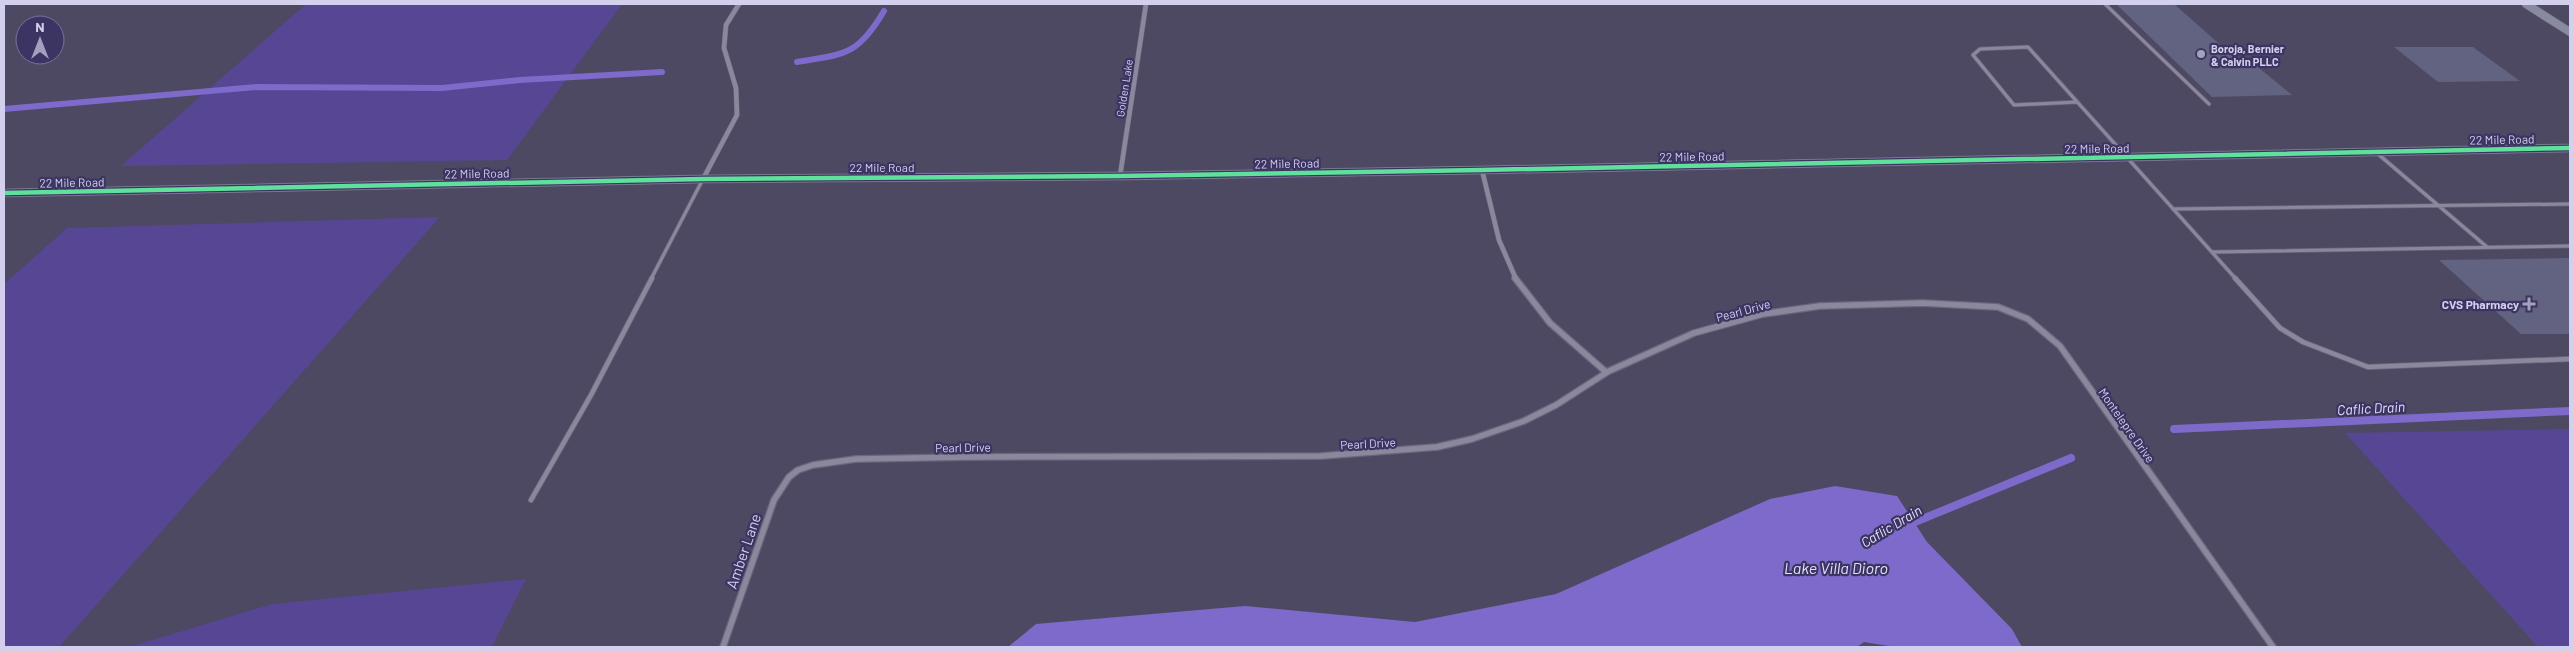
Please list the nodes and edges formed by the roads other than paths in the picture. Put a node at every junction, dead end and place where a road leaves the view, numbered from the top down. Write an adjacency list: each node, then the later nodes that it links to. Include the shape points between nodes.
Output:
1 (739, 4): 13 (street, via 726,25 724,48 736,88 738,116)
2 (1146, 4): 12 (street, Golden Lake)
3 (2105, 4): 7 (lane)
4 (2526, 4): 5 (street)
5 (2570, 32)
6 (2077, 102): 6 (lane, via 2028,47 1980,49 1973,55 2014,105); 10 (lane)
7 (2209, 104)
8 (2570, 148): 9 (street, 22 Mile Road)
9 (2377, 153): 10 (street, 22 Mile Road); 16 (lane)
10 (2126, 157): 11 (street, 22 Mile Road); 17 (lane)
11 (1482, 170): 12 (street, 22 Mile Road); 23 (street, via 1507,262 1522,289 1563,336)
12 (1120, 176): 13 (street, 22 Mile Road)
13 (703, 179): 14 (street, 22 Mile Road); 25 (lane)
14 (4, 193)
15 (2570, 204): 16 (lane)
16 (2439, 206): 17 (lane); 18 (lane)
17 (2173, 209): 20 (lane)
18 (2487, 246): 19 (lane); 20 (lane)
19 (2570, 246)
20 (2212, 252): 22 (lane, via 2280,328 2304,342 2368,367)
21 (1911, 303): 23 (street, Pearl Drive, via 1802,307 1740,319 1670,342); 27 (street, Montelepre Drive, via 2006,308 2043,327 2060,346)
22 (2570, 359)
23 (1606, 372): 24 (street, Pearl Drive, via 1517,424 1423,449 1292,456 856,458 832,460)
24 (798, 470): 26 (street, Amber Lane, via 774,500)
25 (532, 500)
26 (723, 647)
27 (2273, 647)

